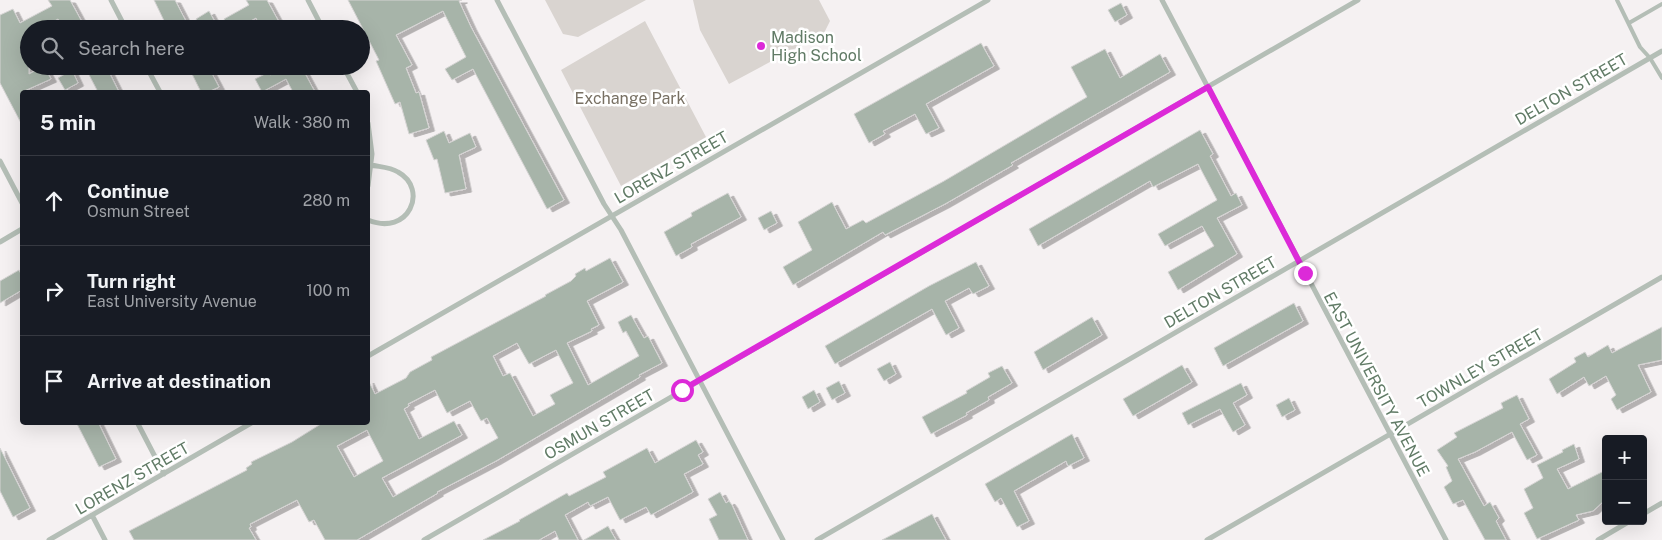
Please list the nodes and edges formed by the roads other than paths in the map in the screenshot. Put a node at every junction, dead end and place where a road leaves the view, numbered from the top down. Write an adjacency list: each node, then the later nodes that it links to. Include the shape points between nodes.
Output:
1 (111, 0): 9 (street)
2 (308, 0): 10 (street)
3 (497, 0): 25 (street)
4 (988, 0): 25 (street, LORENZ STREET)
5 (1162, 0): 17 (street, EAST UNIVERSITY AVENUE)
6 (1358, 0): 17 (street, OSMUN STREET)
7 (1617, 0): 11 (lane)
8 (1662, 4): 11 (lane)
9 (121, 20)
10 (318, 20)
11 (1629, 23): 13 (lane, via 1640,47)
12 (1662, 51): 13 (street, DELTON STREET)
13 (1650, 58): 16 (lane); 29 (street, DELTON STREET)
14 (151, 75): 18 (street)
15 (348, 75): 19 (street)
16 (1662, 78)
17 (1208, 87): 29 (street, EAST UNIVERSITY AVENUE); 32 (street, OSMUN STREET)
18 (159, 90)
19 (356, 90)
20 (370, 133): 22 (street)
21 (0, 161): 24 (street)
22 (371, 165): 23 (street); 26 (street, via 400,173 410,186 412,203 405,215 392,224)
23 (370, 172)
24 (20, 200)
25 (611, 215): 31 (street, LORENZ STREET); 32 (street)
26 (370, 221)
27 (20, 230): 28 (street)
28 (0, 242)
29 (1299, 261): 35 (street, EAST UNIVERSITY AVENUE); 45 (street, DELTON STREET)
30 (1662, 277): 35 (street, TOWNLEY STREET)
31 (370, 355)
32 (700, 380): 43 (street, OSMUN STREET); 44 (street)
33 (139, 425): 36 (street)
34 (248, 425): 36 (street, LORENZ STREET)
35 (1390, 434): 46 (street, TOWNLEY STREET); 47 (street, EAST UNIVERSITY AVENUE)
36 (164, 474): 39 (street, LORENZ STREET)
37 (1662, 503): 38 (street)
38 (1647, 512)
39 (92, 515): 41 (street, LORENZ STREET); 42 (street)
40 (1623, 525): 48 (street)
41 (50, 540)
42 (105, 540)
43 (424, 540)
44 (783, 540)
45 (817, 540)
46 (1207, 540)
47 (1446, 540)
48 (1598, 540)

